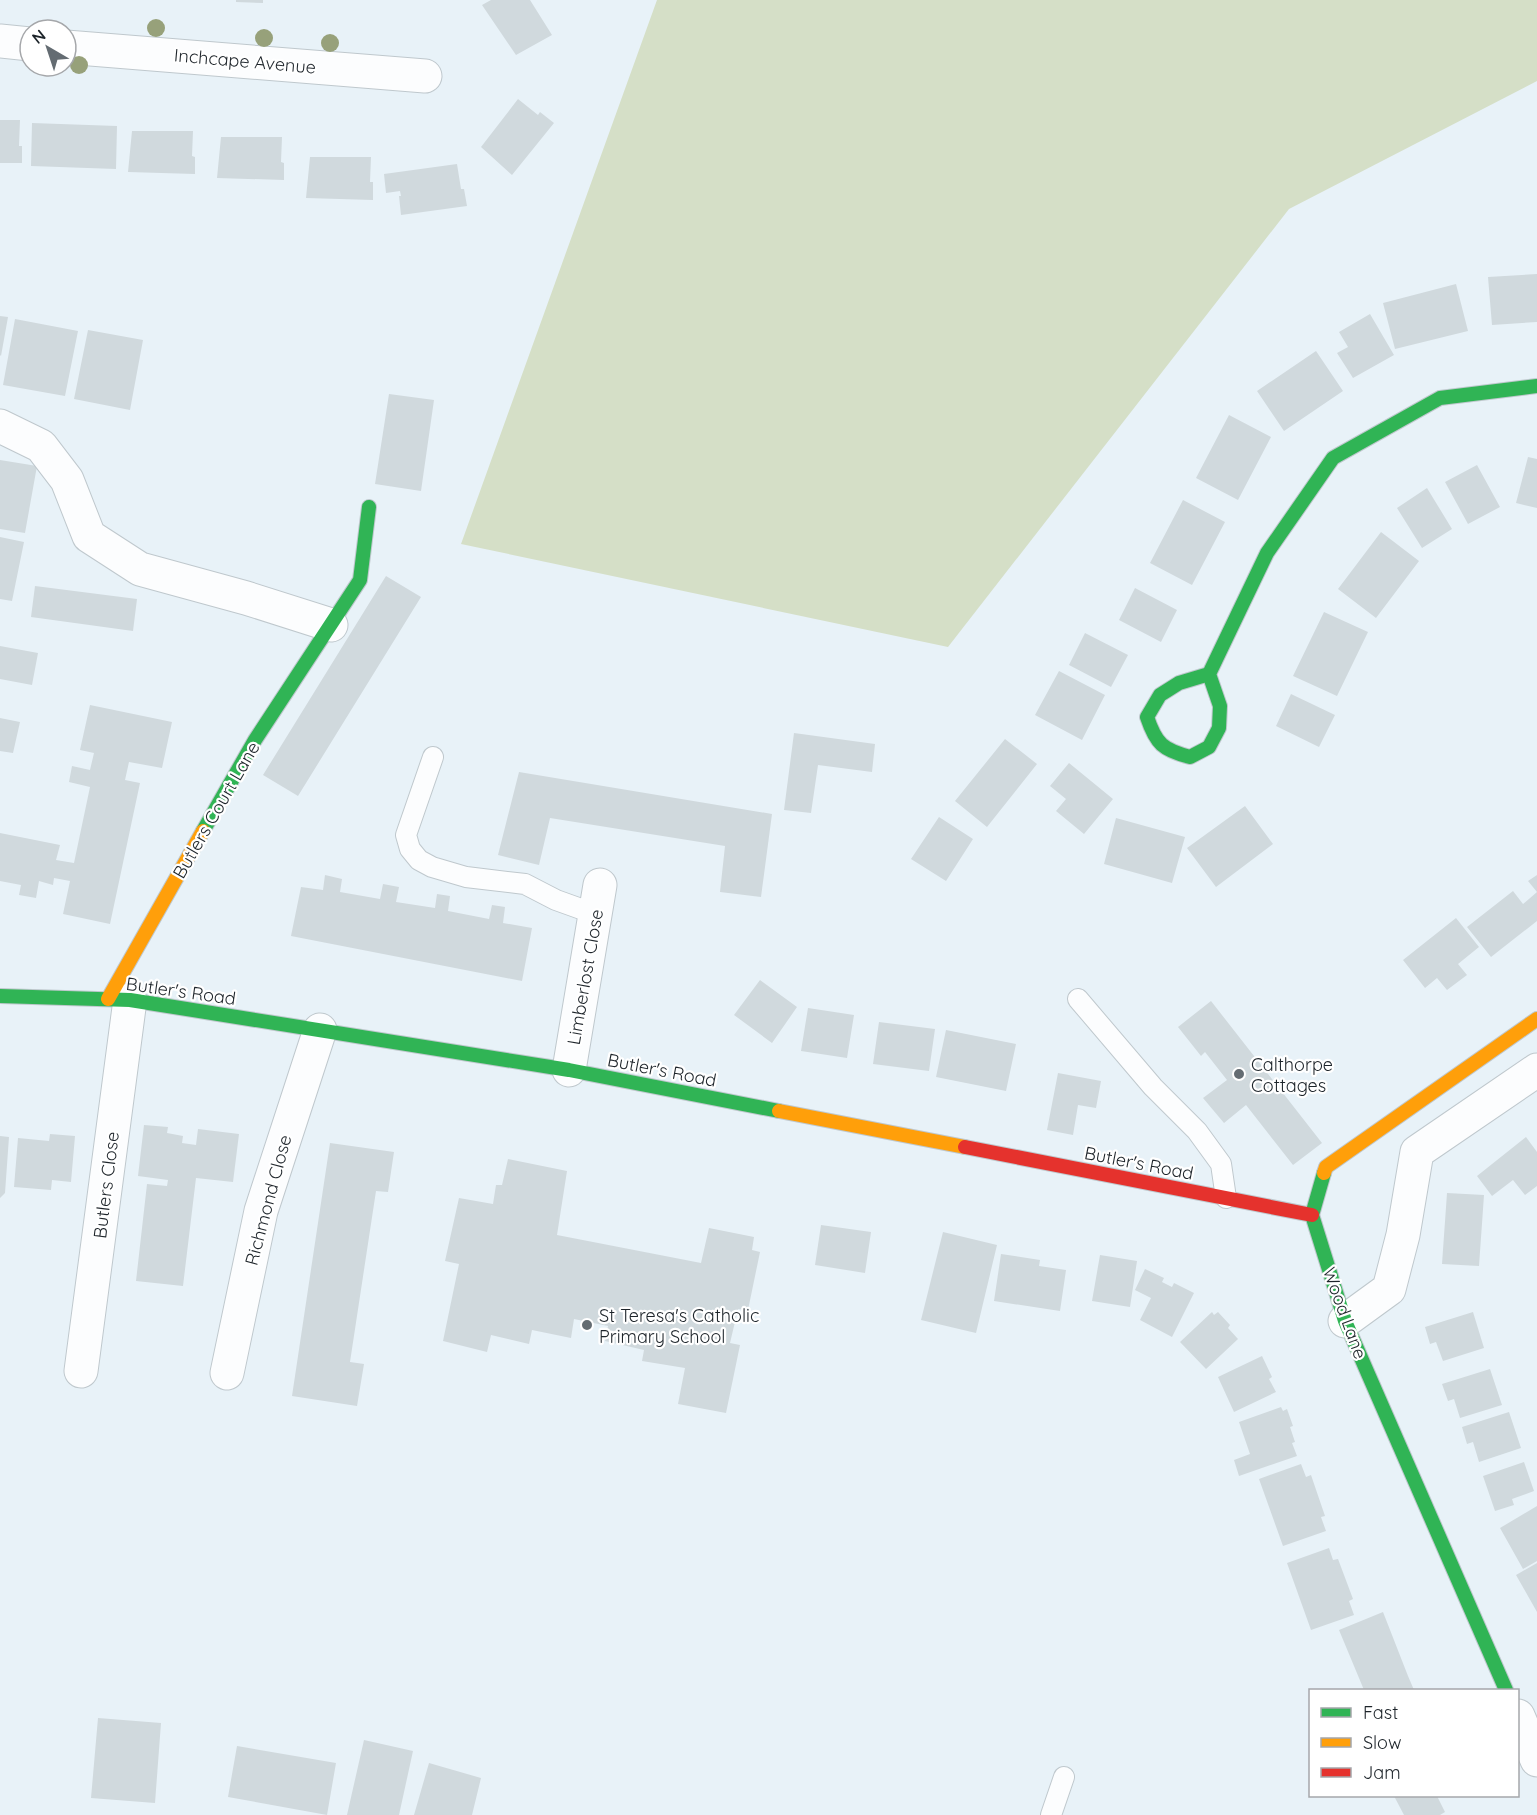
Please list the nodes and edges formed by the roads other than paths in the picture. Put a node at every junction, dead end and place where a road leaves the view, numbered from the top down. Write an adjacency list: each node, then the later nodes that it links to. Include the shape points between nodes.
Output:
1 (0, 41): 2 (street)
2 (18, 43)
3 (78, 48): 4 (street, Inchcape Avenue)
4 (424, 76)
5 (1537, 386): 9 (street, via 1440,398 1333,458 1267,553)
6 (0, 426): 8 (street, via 41,446 67,480 89,536 140,569)
7 (369, 507): 8 (street, Butlers Court Lane, via 360,580)
8 (331, 625): 13 (street, Butlers Court Lane, via 255,740)
9 (1209, 674): 9 (street, via 1220,706 1219,728 1209,747 1190,757 1168,752 1153,738 1147,717 1160,695 1179,683)
10 (433, 757): 11 (lane, via 406,835 419,860 466,877 525,884 556,900)
11 (598, 899): 17 (street, Limberlost Close)
12 (0, 996): 13 (street, Butler's Road)
13 (119, 999): 16 (street, Butler's Road); 22 (street, Butlers Close)
14 (1078, 999): 19 (lane, via 1153,1087 1197,1131 1221,1164)
15 (1537, 1020): 20 (street, via 1326,1167)
16 (320, 1030): 17 (street, Butler's Road); 23 (street, Richmond Close, via 261,1211)
17 (569, 1070): 19 (street, Butler's Road)
18 (1537, 1070): 21 (street, via 1417,1152 1389,1289)
19 (1226, 1198): 20 (street, Butler's Road)
20 (1312, 1215): 21 (street, Wood Lane)
21 (1345, 1321): 24 (street, Wood Lane)
22 (81, 1371)
23 (227, 1372)
24 (1506, 1689)
25 (1519, 1718): 26 (street)
26 (1537, 1761)
27 (1064, 1777): 28 (lane)
28 (1051, 1815)

